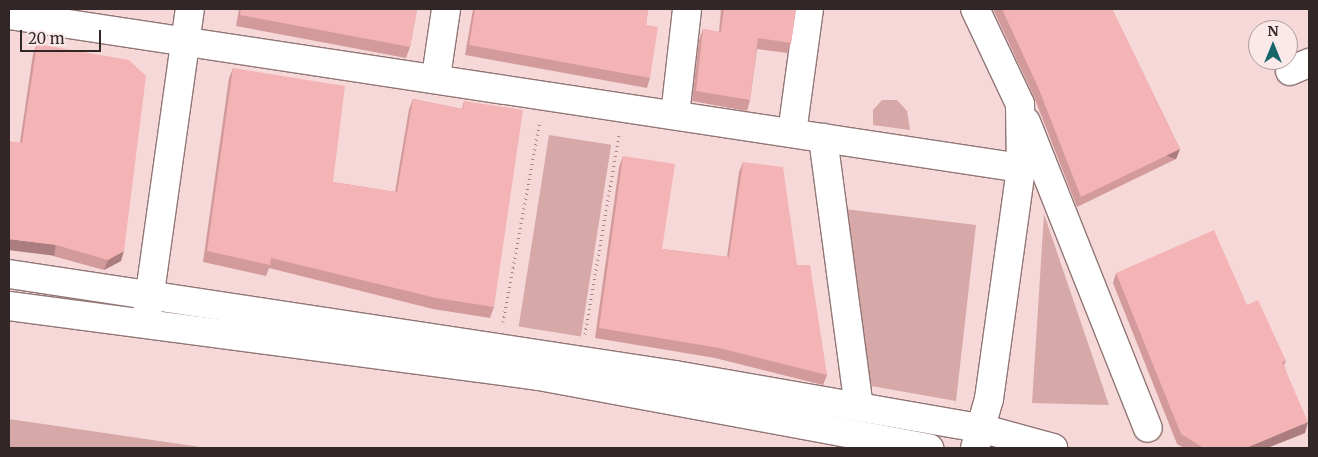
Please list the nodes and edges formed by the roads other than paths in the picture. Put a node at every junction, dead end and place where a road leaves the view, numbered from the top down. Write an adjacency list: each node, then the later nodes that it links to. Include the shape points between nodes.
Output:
1 (190, 9): 7 (street)
2 (446, 9): 8 (street)
3 (687, 9): 10 (street)
4 (809, 9): 11 (street)
5 (975, 9): 9 (street)
6 (9, 15): 7 (street)
7 (186, 40): 8 (street); 15 (street)
8 (436, 77): 10 (street)
9 (1020, 104): 13 (street); 20 (street)
10 (675, 115): 11 (street)
11 (792, 133): 12 (street)
12 (823, 138): 13 (street); 19 (street)
13 (1021, 168): 21 (street, via 989,399)
14 (9, 274): 15 (street)
15 (150, 296): 17 (street); 18 (street, via 498,347)
16 (9, 306): 17 (street)
17 (145, 327): 18 (street)
18 (540, 364): 19 (street, via 580,359); 22 (street)
19 (859, 407): 21 (street)
20 (1148, 428)
21 (977, 438): 23 (street)
22 (929, 448)
23 (1053, 448)

